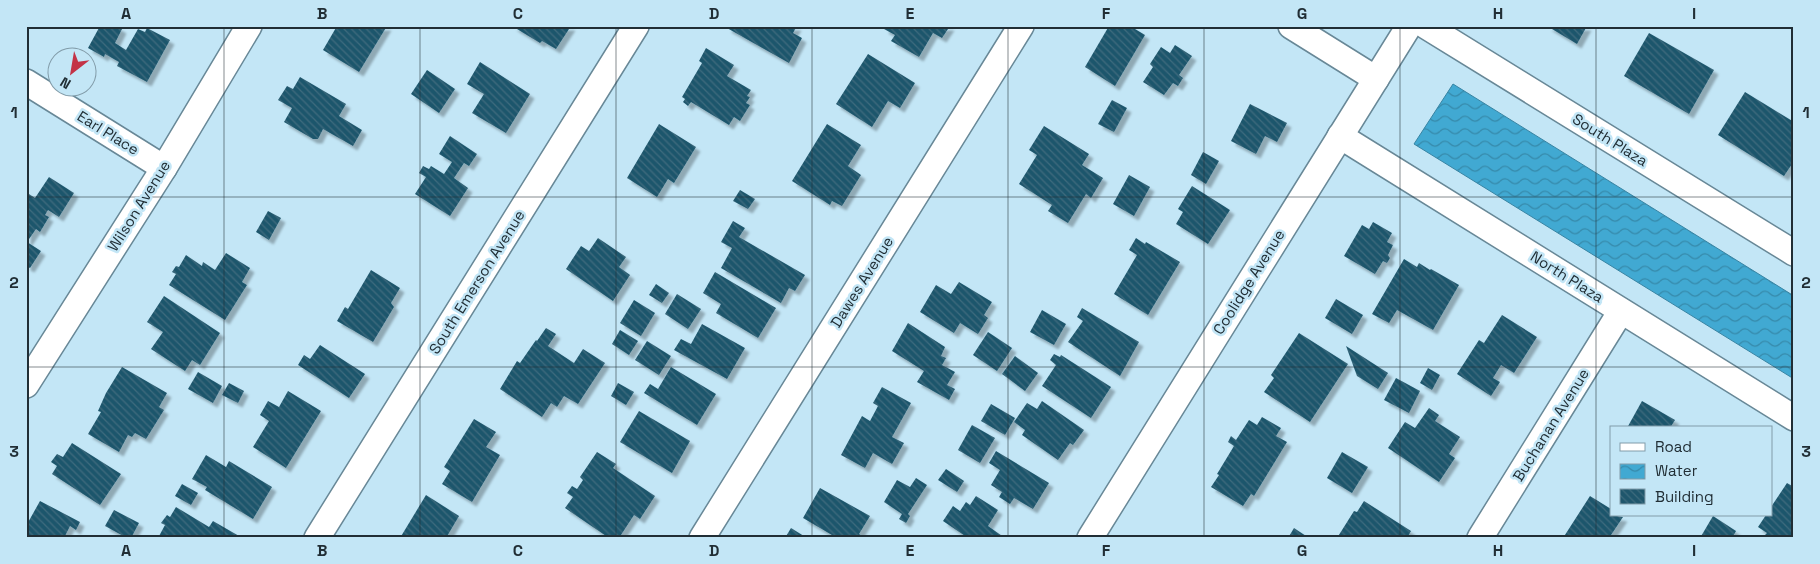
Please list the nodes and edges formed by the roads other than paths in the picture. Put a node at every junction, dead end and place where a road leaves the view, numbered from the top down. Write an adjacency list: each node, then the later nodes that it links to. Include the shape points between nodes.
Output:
1 (249, 26): 10 (street, Wilson Avenue)
2 (636, 26): 15 (street, South Emerson Avenue)
3 (1021, 26): 16 (street, Dawes Avenue)
4 (1291, 26): 7 (street)
5 (1409, 26): 7 (street, Coolidge Avenue)
6 (1426, 26): 11 (street, South Plaza)
7 (1376, 79): 9 (street, Coolidge Avenue)
8 (26, 82): 10 (street, Earl Place)
9 (1340, 136): 12 (street, North Plaza); 17 (street, Coolidge Avenue)
10 (164, 168): 13 (street, Wilson Avenue)
11 (1794, 253)
12 (1621, 311): 14 (street, North Plaza); 18 (street, Buchanan Avenue)
13 (26, 385)
14 (1794, 418)
15 (317, 538)
16 (702, 538)
17 (1090, 538)
18 (1480, 538)

